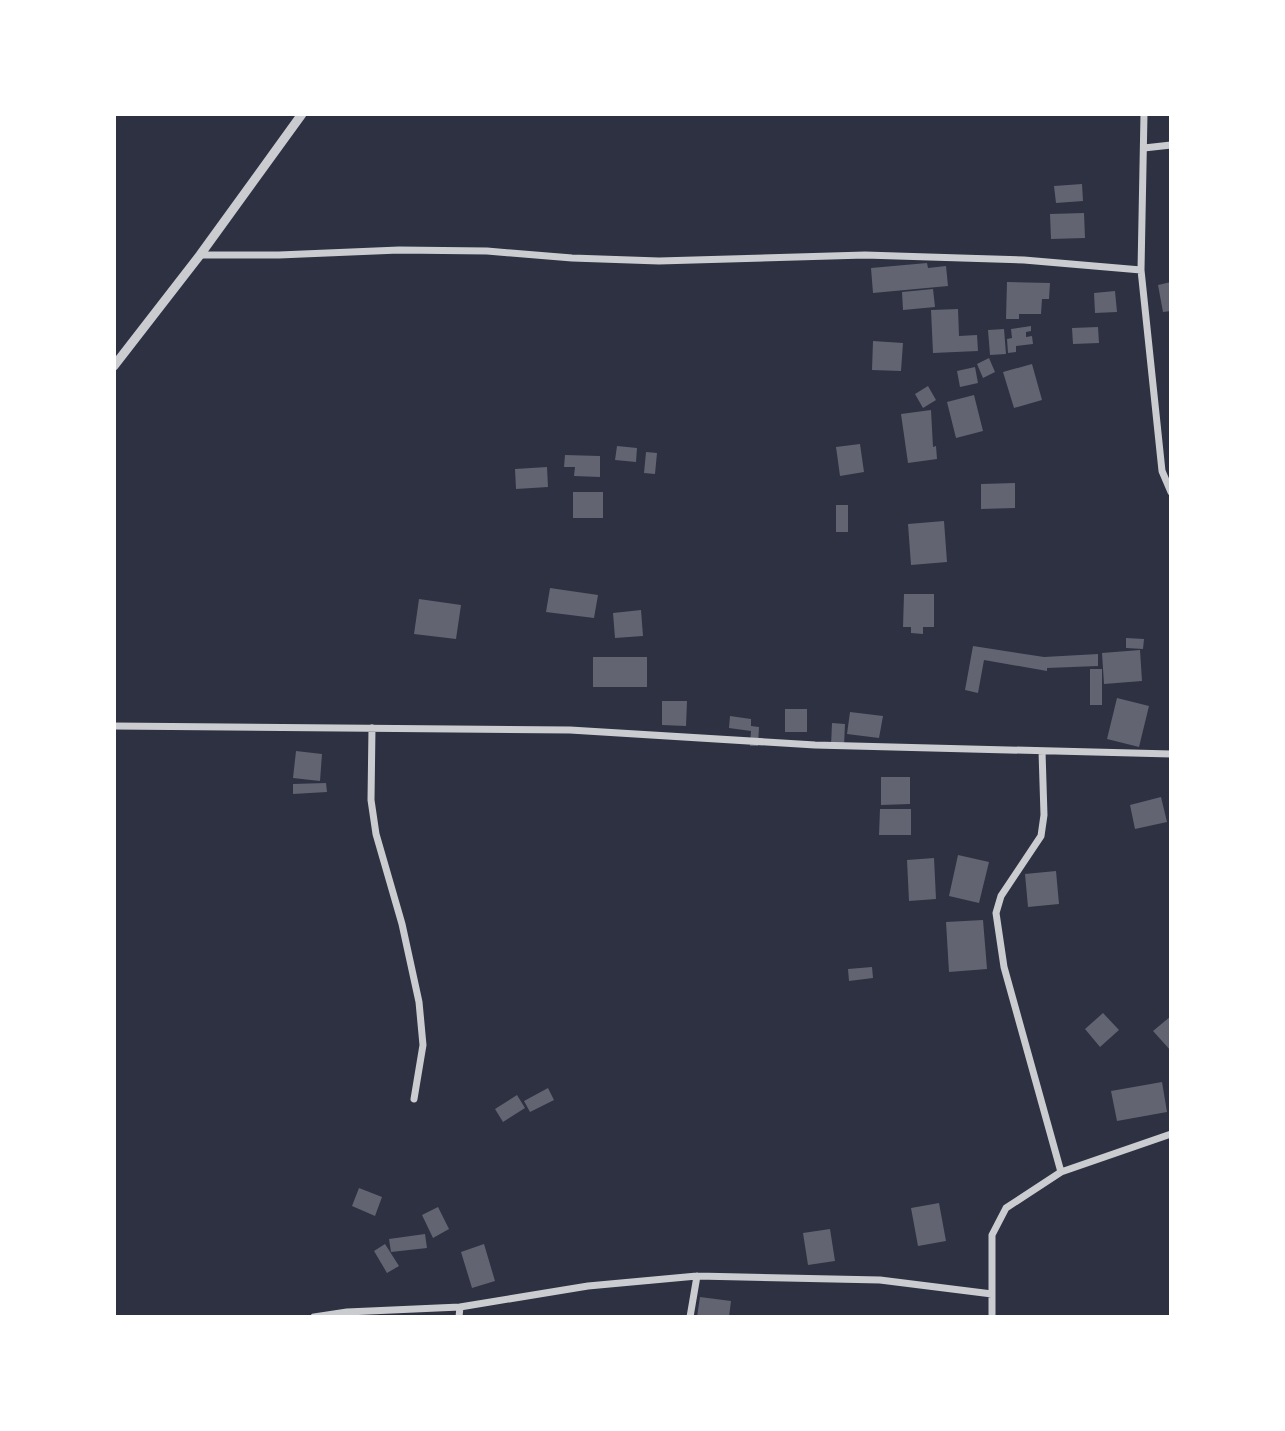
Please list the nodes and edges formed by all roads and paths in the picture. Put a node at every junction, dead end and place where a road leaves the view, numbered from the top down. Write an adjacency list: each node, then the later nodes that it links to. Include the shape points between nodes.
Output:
1 (302, 114): 5 (street)
2 (1144, 114): 4 (street)
3 (1171, 145): 4 (street)
4 (1144, 148): 6 (street)
5 (200, 255): 6 (street, via 458,250 659,261 865,255); 7 (street)
6 (1141, 270): 8 (street, via 1162,471)
7 (114, 366)
8 (1171, 492)
9 (114, 726): 10 (street)
10 (372, 728): 11 (street, via 570,730 815,745); 13 (street, via 374,822 419,1002 423,1045)
11 (1042, 751): 12 (street); 15 (street, via 1041,836 1001,896 996,913 1004,967)
12 (1171, 754)
13 (414, 1099)
14 (1171, 1134): 15 (street)
15 (1061, 1172): 17 (street, via 1006,1208 992,1235)
16 (697, 1276): 17 (street, via 880,1280); 18 (street, via 588,1286); 21 (street)
17 (992, 1294): 22 (street)
18 (460, 1307): 19 (street); 20 (street)
19 (314, 1317)
20 (459, 1317)
21 (690, 1317)
22 (992, 1317)

